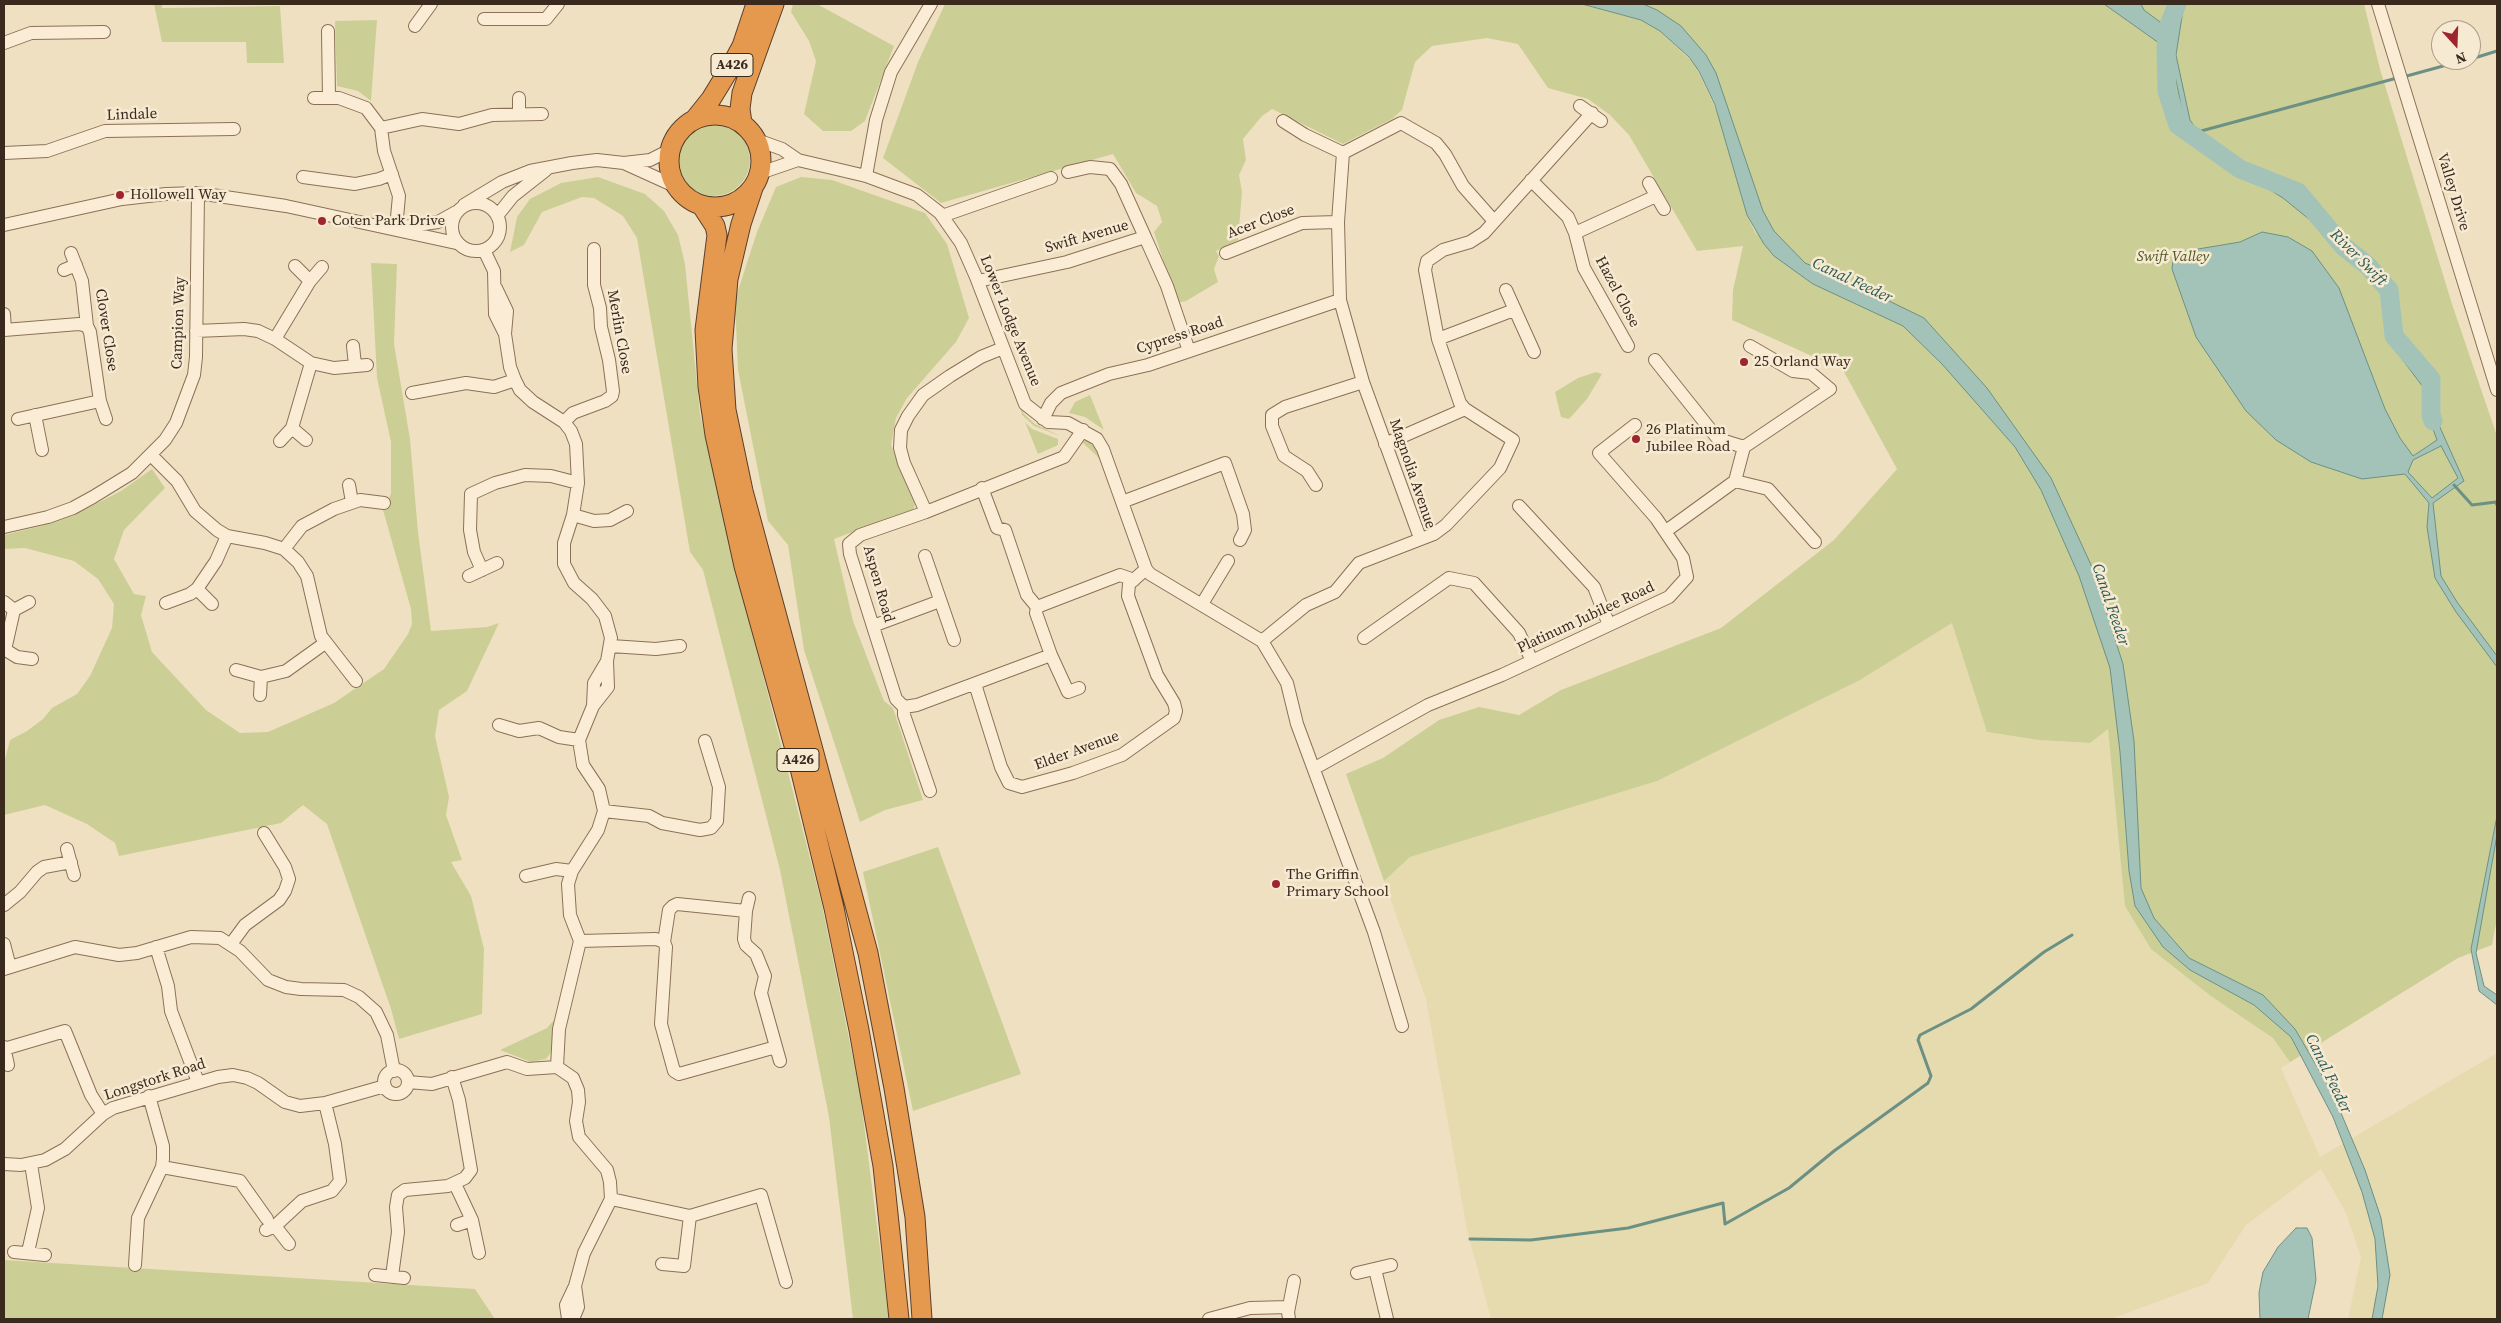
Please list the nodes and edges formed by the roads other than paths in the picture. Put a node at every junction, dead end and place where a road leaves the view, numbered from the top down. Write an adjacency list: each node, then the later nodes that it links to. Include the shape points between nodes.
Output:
1 (431, 4): 8 (street)
2 (558, 4): 7 (street, via 546,19)
3 (756, 4): 18 (highway, A426, via 742,46 711,99)
4 (774, 4): 20 (highway, A426, via 742,93)
5 (931, 4): 32 (street, via 891,72 876,120)
6 (2378, 4): 80 (street, Valley Drive)
7 (484, 18)
8 (415, 26)
9 (328, 31): 13 (street)
10 (104, 32): 11 (street, via 31,33)
11 (4, 43)
12 (314, 98): 13 (street)
13 (329, 98): 21 (street, via 339,98 366,108)
14 (519, 98): 16 (street)
15 (1580, 106): 35 (street, via 1596,117)
16 (519, 114): 17 (street); 21 (street, via 492,115 459,124 422,119)
17 (542, 114)
18 (695, 119): 20 (highway, via 719,114); 24 (highway, via 679,132)
19 (1283, 121): 26 (street)
20 (742, 123): 23 (highway)
21 (381, 128): 31 (street, via 384,152)
22 (234, 129): 25 (street, Lindale, via 104,131 47,151)
23 (756, 140): 27 (street, Lower Lodge Avenue, via 782,148); 36 (highway, via 760,150)
24 (670, 150): 28 (street, via 650,160); 38 (highway, via 668,163)
25 (4, 153)
26 (1343, 153): 46 (street, via 1401,123 1436,143 1463,186); 47 (street, Magnolia Avenue)
27 (798, 160): 32 (street, Lower Lodge Avenue); 36 (street)
28 (624, 163): 29 (street, via 597,160); 38 (street)
29 (546, 169): 42 (street, via 530,171 502,182); 44 (street, via 513,196)
30 (1068, 172): 51 (street, via 1110,168 1121,184)
31 (392, 174): 33 (street, via 355,184); 49 (street, via 399,196)
32 (866, 176): 45 (street, Lower Lodge Avenue, via 917,195)
33 (303, 177)
34 (1051, 178): 45 (street)
35 (1532, 180): 46 (street); 50 (street, Hazel Close, via 1568,217)
36 (756, 181): 41 (highway, via 743,198 730,205); 214 (highway, A426, via 741,224 728,279 722,349 726,410 743,491 868,953 915,1217)
37 (1649, 183): 40 (street)
38 (676, 187): 41 (highway)
39 (198, 193): 48 (street, via 136,197); 49 (street, via 286,206); 67 (street, Campion Way)
40 (1656, 196): 43 (street); 50 (street)
41 (702, 206): 213 (highway, A426, via 717,235 705,330 715,435 744,566 798,760 834,908 883,1166)
42 (460, 208): 44 (street, via 474,203 483,204 492,208); 49 (street, via 438,222); 52 (street, via 451,222 451,233)
43 (1664, 208)
44 (497, 216): 54 (street, via 498,236)
45 (942, 216): 60 (street, Lower Lodge Avenue, via 961,243)
46 (1494, 220): 69 (street, via 1484,233 1470,242 1443,250 1427,261 1425,270)
47 (1338, 222): 55 (street, Acer Close, via 1302,223); 62 (street, Magnolia Avenue)
48 (4, 226)
49 (396, 228): 52 (street)
50 (1575, 234): 71 (street, Hazel Close, via 1584,268)
51 (1145, 237): 60 (street, Swift Avenue, via 1067,262); 74 (street, Swift Avenue, via 1167,286)
52 (456, 243): 54 (street, via 466,250)
53 (594, 249): 88 (street, Merlin Close, via 594,285 613,391 605,401 573,414)
54 (484, 250): 78 (street, via 494,272 495,314 505,334)
55 (1226, 253)
56 (70, 263): 65 (street, Clover Close, via 82,281)
57 (295, 266): 59 (street)
58 (322, 267): 59 (street)
59 (310, 280): 68 (street)
60 (978, 281): 73 (street, Lower Lodge Avenue)
61 (1506, 290): 63 (street)
62 (1340, 300): 74 (street, Cypress Road); 79 (street, Magnolia Avenue)
63 (1514, 310): 69 (street); 75 (street)
64 (4, 314): 66 (street)
65 (87, 326): 66 (street); 82 (street, Clover Close)
66 (4, 330)
67 (196, 331): 68 (street, via 244,329); 97 (street, Campion Way, via 194,375 186,402 166,440)
68 (275, 339): 77 (street)
69 (1438, 339): 83 (street, via 1460,403)
70 (353, 346): 77 (street, via 361,365 334,368)
71 (1628, 346)
72 (1750, 346): 95 (street, via 1793,371 1812,373 1830,389)
73 (1003, 348): 87 (street, Lower Lodge Avenue, via 1025,404); 108 (street, via 950,376 923,396 908,416 900,448)
74 (1189, 351): 87 (street, Cypress Road, via 1108,374 1060,393)
75 (1534, 352)
76 (1655, 360): 95 (street, via 1718,440)
77 (311, 363): 90 (street)
78 (515, 380): 81 (street, via 494,387 466,383); 88 (street, via 532,402)
79 (1363, 382): 94 (street, Magnolia Avenue); 101 (street, via 1285,407 1272,416 1272,426 1284,456 1307,472)
80 (2497, 390)
81 (412, 393)
82 (100, 401): 84 (street); 86 (street, Clover Close)
83 (1465, 409): 94 (street); 113 (street, via 1512,440 1500,468 1484,487 1446,525 1434,534)
84 (35, 415): 85 (street); 96 (street)
85 (18, 419)
86 (106, 419)
87 (1043, 419): 91 (street, via 1068,423)
88 (564, 422): 99 (street, via 576,444)
89 (1635, 426): 111 (street, Platinum Jubilee Road, via 1599,453)
90 (292, 428): 92 (street); 93 (street)
91 (1083, 430): 102 (street, Aspen Road, via 1064,457); 104 (street, via 1098,439)
92 (306, 440)
93 (280, 442)
94 (1385, 444): 113 (street, Magnolia Avenue)
95 (1744, 447): 98 (street)
96 (42, 450)
97 (151, 455): 110 (street, Campion Way, via 132,473 73,508); 112 (street, via 177,481 195,511)
98 (1735, 481): 111 (street); 115 (street, via 1768,489)
99 (578, 484): 109 (street); 121 (street, via 551,476 525,475 495,483 472,494 470,530)
100 (349, 485): 103 (street)
101 (1316, 485)
102 (982, 488): 108 (street, Aspen Road); 131 (street, via 997,528 1005,530 1027,595)
103 (352, 502): 105 (street); 116 (street, via 302,526)
104 (1122, 502): 114 (street, via 1225,463 1243,514 1245,530); 120 (street)
105 (384, 503)
106 (1519, 506): 133 (street, via 1594,587)
107 (627, 511): 109 (street, via 610,520 594,521)
108 (926, 512): 134 (street, Aspen Road, via 860,535 849,544)
109 (573, 515): 139 (street, via 564,544 564,564 574,583 605,616)
110 (4, 527)
111 (1666, 531): 133 (street, Platinum Jubilee Road, via 1682,558 1687,577 1669,597)
112 (227, 536): 116 (street); 124 (street, via 216,561)
113 (1420, 538): 137 (street, Magnolia Avenue, via 1359,563 1334,592 1306,605)
114 (1240, 540)
115 (1815, 542)
116 (284, 549): 138 (street, via 307,576 317,628)
117 (925, 556): 125 (street)
118 (1228, 561): 130 (street)
119 (497, 563): 121 (street)
120 (1146, 569): 123 (street); 130 (street)
121 (482, 570): 122 (street)
122 (469, 576)
123 (1134, 580): 131 (street, via 1120,575); 148 (street, Elder Avenue, via 1129,584 1130,602 1157,675 1176,711 1174,718 1122,755 1073,773 1022,786 1010,782 1001,766)
124 (197, 589): 128 (street); 129 (street)
125 (940, 601): 134 (street); 136 (street)
126 (4, 602): 132 (street)
127 (29, 602): 132 (street)
128 (166, 603)
129 (212, 604)
130 (1202, 604): 137 (street)
131 (1037, 607): 142 (street, via 1036,613)
132 (14, 610): 141 (street)
133 (1609, 625): 144 (street, Platinum Jubilee Road)
134 (874, 626): 151 (street, Aspen Road, via 896,699)
135 (1364, 638): 144 (street, via 1449,578 1474,583 1519,633)
136 (954, 640)
137 (1262, 641): 155 (street, via 1287,683 1297,724)
138 (325, 643): 146 (street, via 286,671); 147 (street)
139 (611, 646): 140 (street); 153 (street, via 607,660 608,687 593,706)
140 (680, 646)
141 (5, 649): 143 (street)
142 (1051, 655): 148 (street); 149 (street, via 1068,692)
143 (32, 660)
144 (1532, 661): 155 (street, Platinum Jubilee Road, via 1428,705)
145 (236, 670): 146 (street)
146 (261, 677): 150 (street)
147 (356, 682)
148 (975, 684): 151 (street)
149 (1079, 688)
150 (260, 695)
151 (904, 707): 156 (street, Aspen Road)
152 (499, 725): 153 (street, via 519,731 539,728 558,737)
153 (580, 740): 157 (street, via 583,765 599,789)
154 (705, 741): 157 (street, via 719,787 717,822 711,828 700,830 662,823 650,816)
155 (1314, 768): 173 (street, via 1359,888)
156 (930, 792)
157 (604, 811): 161 (street, via 598,830)
158 (264, 833): 170 (street, via 289,879 279,900 245,925)
159 (67, 849): 160 (street)
160 (71, 862): 162 (street); 165 (street, via 44,867)
161 (572, 871): 163 (street, via 556,869); 167 (street, via 568,905)
162 (74, 876)
163 (526, 876)
164 (749, 898): 166 (street)
165 (4, 906)
166 (746, 911): 168 (street, via 678,904 669,910); 174 (street, via 744,939 756,954 764,976 760,993)
167 (580, 941): 168 (street, via 656,939); 178 (street, via 559,1029)
168 (664, 942): 174 (street, via 662,1024 674,1071 679,1074)
169 (4, 944): 172 (street)
170 (232, 944): 171 (street, via 206,936); 179 (street, via 268,980 286,987 344,990 359,996 376,1012 387,1034)
171 (156, 947): 172 (street, via 137,954 119,955 75,947); 181 (street, via 168,986 171,1011)
172 (7, 968)
173 (1402, 1026)
174 (776, 1047): 176 (street)
175 (4, 1048): 177 (street); 186 (street, via 65,1031 90,1095)
176 (780, 1061)
177 (8, 1065)
178 (557, 1067): 180 (street, via 527,1069 507,1062); 191 (street, via 574,1080 579,1102 576,1121 579,1137 607,1170)
179 (394, 1071): 182 (street, via 404,1073); 183 (street, via 387,1075)
180 (452, 1077): 182 (street, via 432,1084); 190 (street, via 472,1166 468,1174)
181 (198, 1082): 184 (street, Longstork Road); 185 (street, Longstork Road, via 233,1075 258,1083 285,1102 300,1106)
182 (408, 1082): 183 (street, via 400,1093 390,1092)
183 (385, 1086): 185 (street, Longstork Road)
184 (149, 1096): 186 (street, Longstork Road); 189 (street, via 163,1146)
185 (325, 1103): 194 (street, via 336,1144 340,1181 332,1191 302,1201)
186 (103, 1114): 188 (street, Longstork Road, via 65,1149)
187 (4, 1164): 188 (street, Longstork Road)
188 (31, 1164): 198 (street, via 38,1208)
189 (162, 1167): 194 (street, via 240,1181); 203 (street, via 138,1218)
190 (455, 1184): 193 (street); 206 (street, via 405,1190 398,1195 398,1277)
191 (611, 1199): 192 (street); 209 (street, via 584,1253)
192 (690, 1216): 201 (street, via 684,1266); 208 (street, via 761,1195)
193 (472, 1220): 195 (street); 199 (street)
194 (270, 1225): 196 (street)
195 (457, 1225)
196 (290, 1244)
197 (14, 1252): 198 (street)
198 (28, 1252): 200 (street)
199 (479, 1253)
200 (46, 1255)
201 (662, 1264)
202 (1391, 1265): 204 (street)
203 (135, 1266)
204 (1375, 1269): 205 (street); 216 (street)
205 (1357, 1273)
206 (375, 1275)
207 (1294, 1281): 210 (street)
208 (786, 1282)
209 (575, 1286): 211 (street, via 566,1306); 212 (street, via 578,1307)
210 (1289, 1313): 215 (street, via 1250,1308)
211 (568, 1319)
212 (573, 1319)
213 (899, 1319)
214 (922, 1319)
215 (1210, 1319)
216 (1387, 1319)

